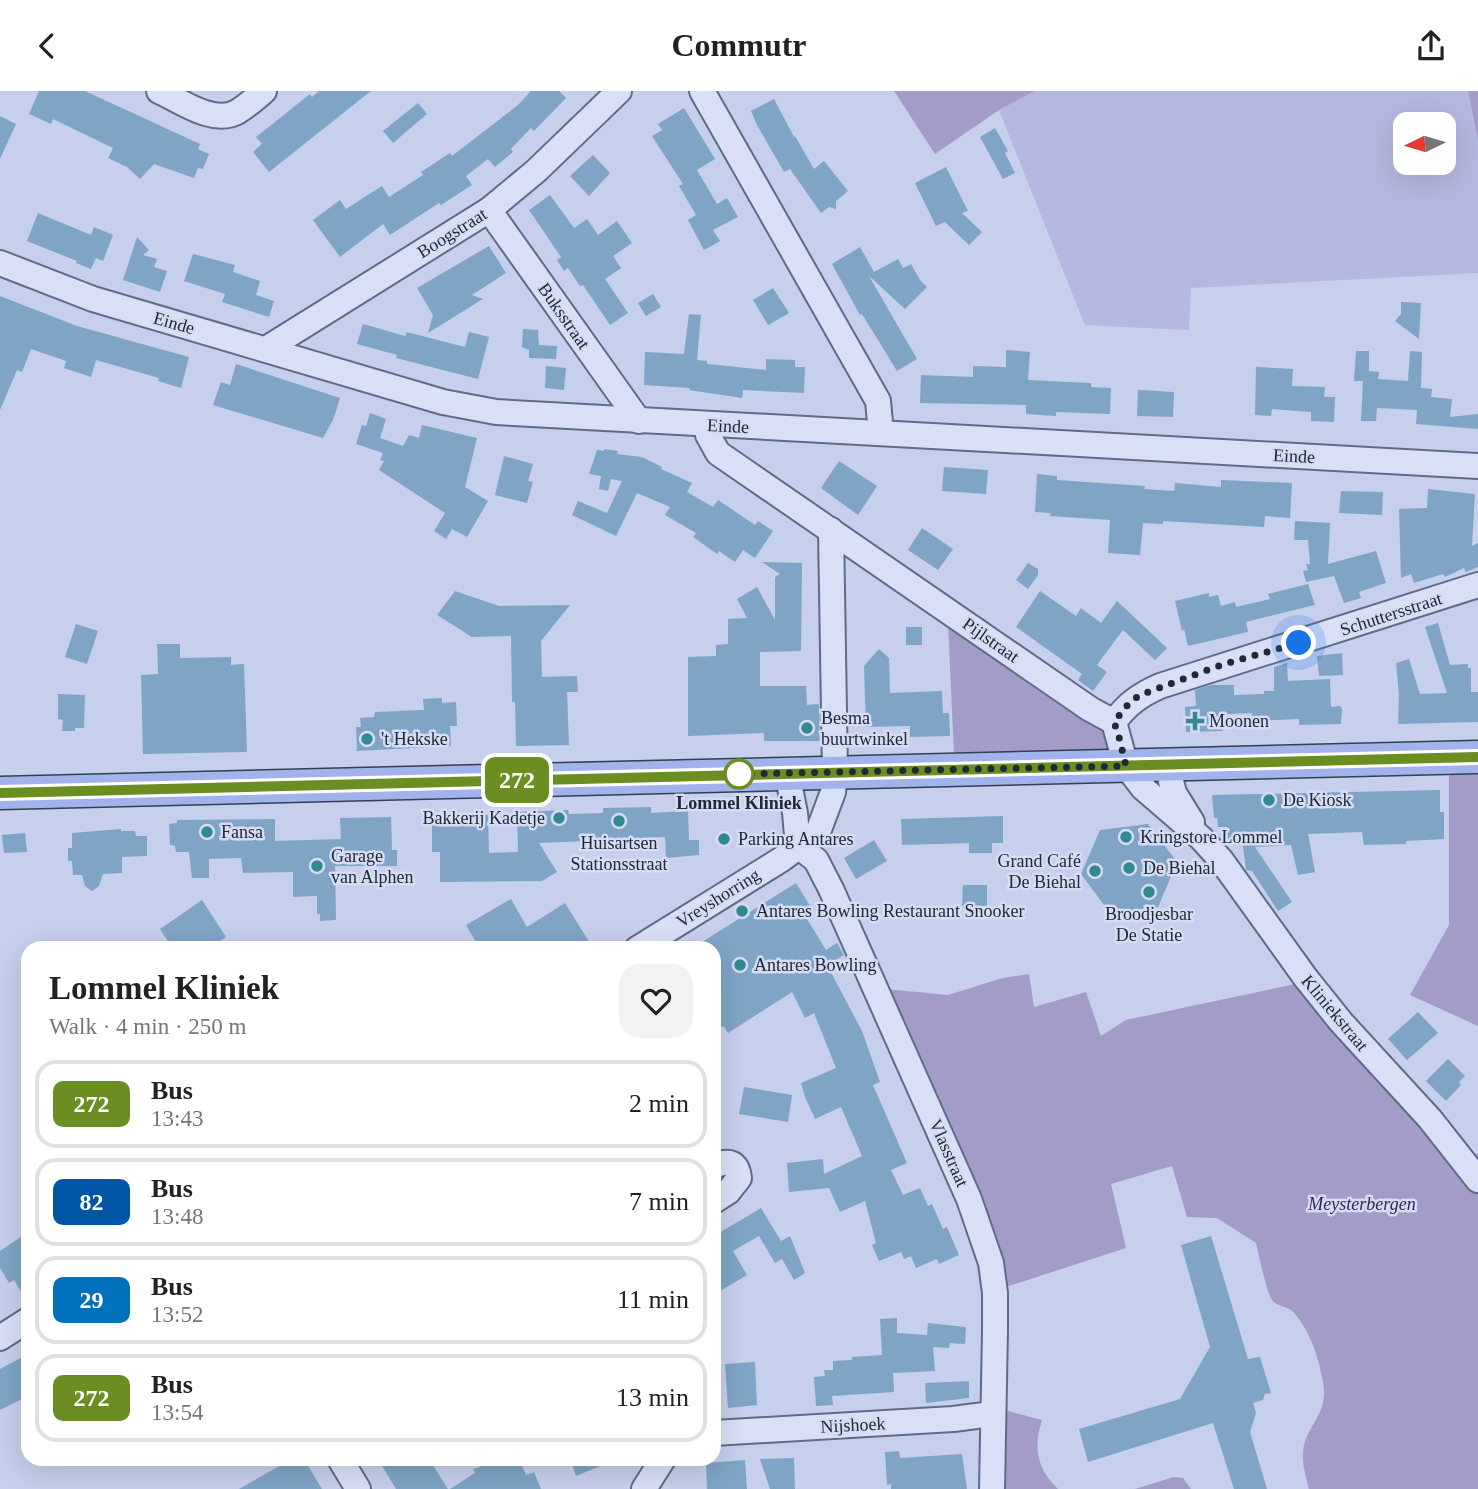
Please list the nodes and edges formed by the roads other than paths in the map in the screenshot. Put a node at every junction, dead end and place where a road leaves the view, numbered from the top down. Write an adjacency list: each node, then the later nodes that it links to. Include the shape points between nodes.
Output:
1 (159, 91): 2 (street, via 218,115 236,112)
2 (264, 91)
3 (619, 91): 5 (street, Boogstraat)
4 (702, 91): 10 (street, via 878,401)
5 (489, 209): 7 (street, Boogstraat); 8 (street, Buksstraat)
6 (0, 263): 7 (street, Einde, via 93,299)
7 (266, 349): 8 (street, Einde, via 443,402 496,412)
8 (639, 421): 9 (street, Einde)
9 (707, 425): 10 (street, Einde); 12 (street, Pijlstraat, via 718,453)
10 (881, 433): 11 (street, Einde)
11 (1478, 466)
12 (831, 530): 14 (street, Pijlstraat); 18 (street)
13 (1478, 585): 14 (street, Schuttersstraat, via 1160,686 1130,702)
14 (1114, 722): 17 (street)
15 (1478, 757): 16 (main road)
16 (1167, 765): 17 (main road); 21 (street, Kliniekstraat, via 1174,793)
17 (1126, 766): 18 (main road); 21 (street, Kliniekstraat, via 1143,788)
18 (835, 772): 19 (main road); 22 (street, Vreyshorring, via 834,792 818,832)
19 (787, 773): 20 (main road); 22 (street)
20 (0, 793)
21 (1201, 838): 25 (street, Kliniekstraat, via 1341,1022 1430,1119)
22 (799, 846): 23 (street, Vreyshorring); 29 (street, Vlasstraat, via 816,860 831,889 984,1240 995,1293)
23 (650, 941)
24 (721, 1163): 26 (street, via 733,1163 739,1178)
25 (1478, 1180)
26 (721, 1196)
27 (21, 1325): 28 (street)
28 (0, 1338)
29 (992, 1414): 30 (street, Nijshoek); 35 (street, Vlasstraat)
30 (721, 1433)
31 (344, 1466): 33 (street)
32 (659, 1466): 34 (street)
33 (358, 1489)
34 (644, 1489)
35 (992, 1489)

